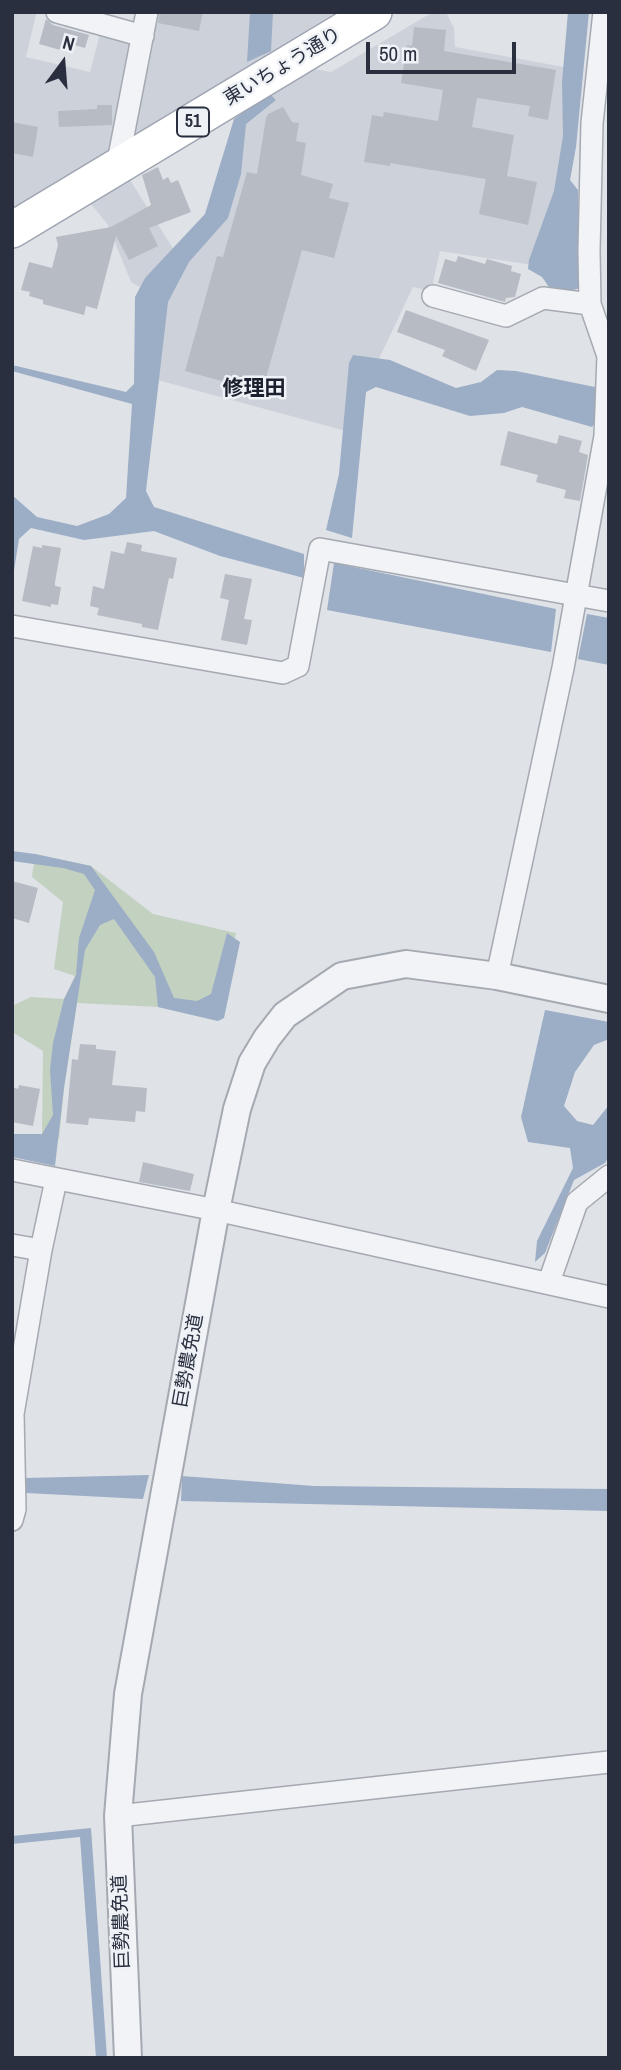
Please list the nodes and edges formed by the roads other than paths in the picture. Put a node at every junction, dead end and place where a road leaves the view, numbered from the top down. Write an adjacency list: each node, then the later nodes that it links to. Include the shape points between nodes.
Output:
1 (57, 12): 5 (street)
2 (147, 12): 5 (street)
3 (374, 12): 6 (main road, 東いちょう通り / 51)
4 (604, 12): 9 (street, via 592,123)
5 (143, 36): 6 (street)
6 (117, 167): 7 (main road, 東いちょう通り / 51)
7 (12, 230)
8 (433, 296): 9 (street, via 506,317 543,298)
9 (590, 304): 10 (street, via 608,356 605,436)
10 (576, 595): 11 (street); 12 (street, via 320,549 298,666 283,673); 13 (street)
11 (609, 601)
12 (12, 626)
13 (497, 976): 14 (street, 巨勢農免道); 18 (street, 巨勢農免道, via 406,964 342,976 285,1015 252,1063 237,1109)
14 (609, 999)
15 (12, 1170): 17 (street)
16 (609, 1176): 21 (street, via 577,1202)
17 (56, 1180): 18 (street); 20 (street)
18 (216, 1210): 21 (street); 25 (street, 巨勢農免道, via 128,1695)
19 (12, 1245): 20 (street)
20 (41, 1250): 23 (street, via 13,1414)
21 (549, 1282): 22 (street)
22 (609, 1297)
23 (12, 1520)
24 (609, 1762): 25 (street)
25 (118, 1816): 26 (street, 巨勢農免道)
26 (128, 2058)

